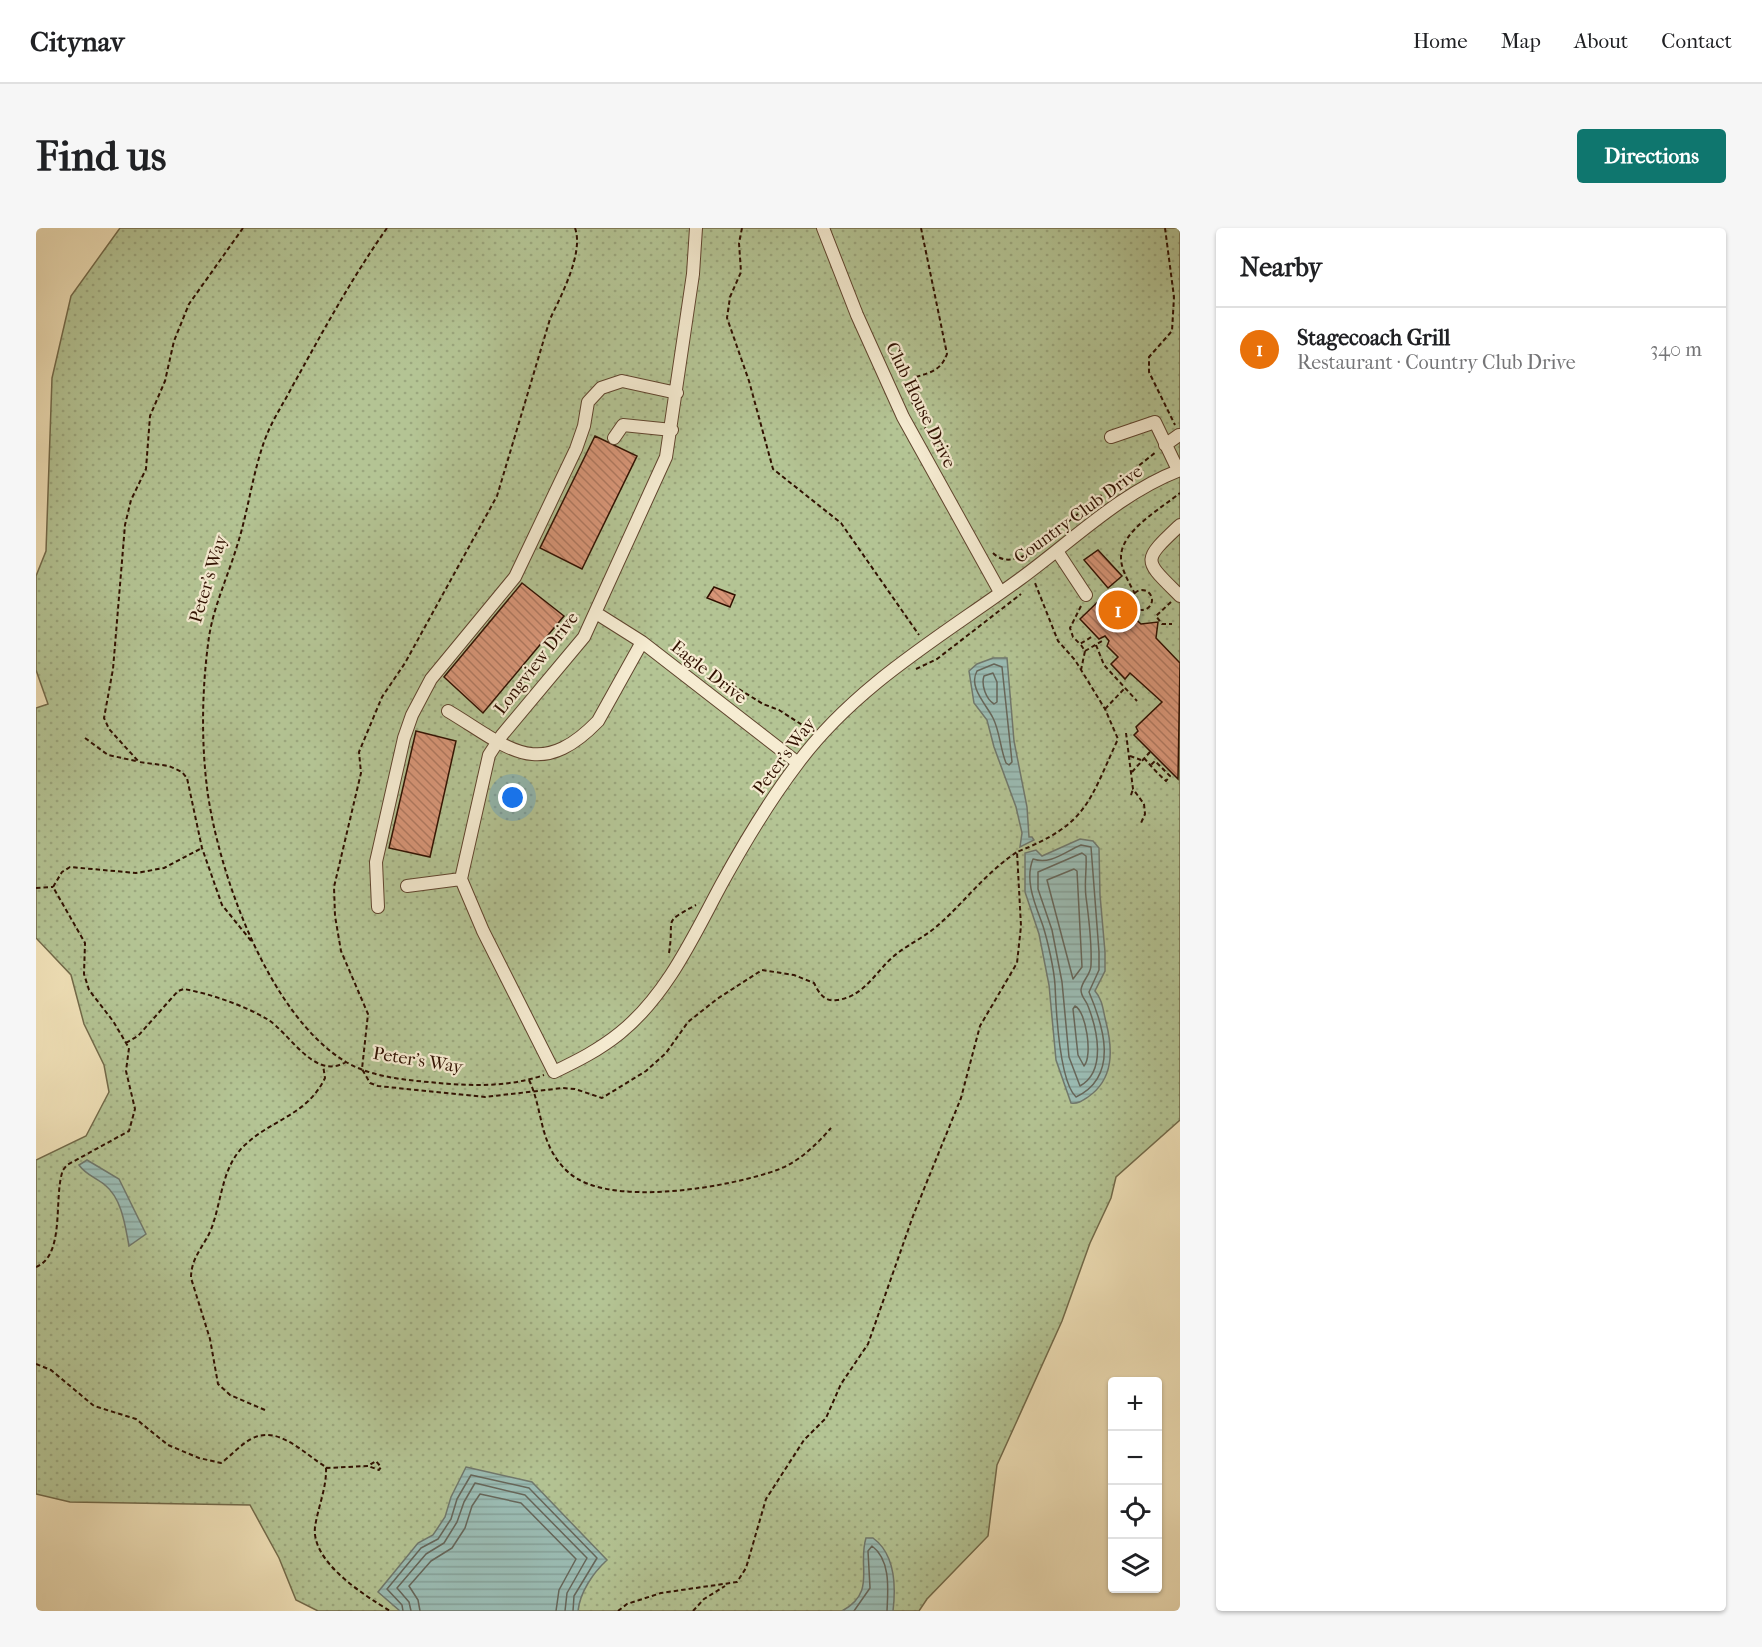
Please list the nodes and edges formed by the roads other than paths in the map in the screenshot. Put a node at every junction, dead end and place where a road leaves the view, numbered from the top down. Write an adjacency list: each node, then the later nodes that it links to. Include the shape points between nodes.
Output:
1 (696, 228): 3 (street, Longview Drive)
2 (823, 228): 12 (street, Club House Drive, via 903,417)
3 (677, 393): 4 (street, Longview Drive); 22 (street, via 622,381 601,388 588,402 582,435 515,577 431,680 412,715 376,862)
4 (672, 430): 6 (street, via 623,425); 15 (street, Longview Drive, via 659,477)
5 (1179, 435): 8 (street)
6 (614, 438)
7 (1111, 438): 8 (street, via 1155,422)
8 (1165, 445): 9 (street)
9 (1179, 470): 11 (street, Country Club Drive, via 1138,490)
10 (1180, 525): 14 (street, via 1153,550 1149,561)
11 (1057, 551): 12 (street, Country Club Drive); 13 (street)
12 (1000, 592): 19 (street, Peter's Way, via 875,682 834,720)
13 (1086, 595)
14 (1176, 598)
15 (596, 613): 16 (street, Eagle Drive); 18 (street, Longview Drive, via 584,637)
16 (642, 642): 18 (street, via 598,721 589,730 542,756 530,756); 19 (street, Eagle Drive)
17 (447, 711): 18 (street)
18 (498, 741): 20 (street, Longview Drive, via 489,755)
19 (798, 763): 20 (street, Peter's Way, via 742,847 657,993 621,1033 595,1052 554,1072)
20 (461, 879): 21 (street)
21 (407, 886)
22 (378, 907)

